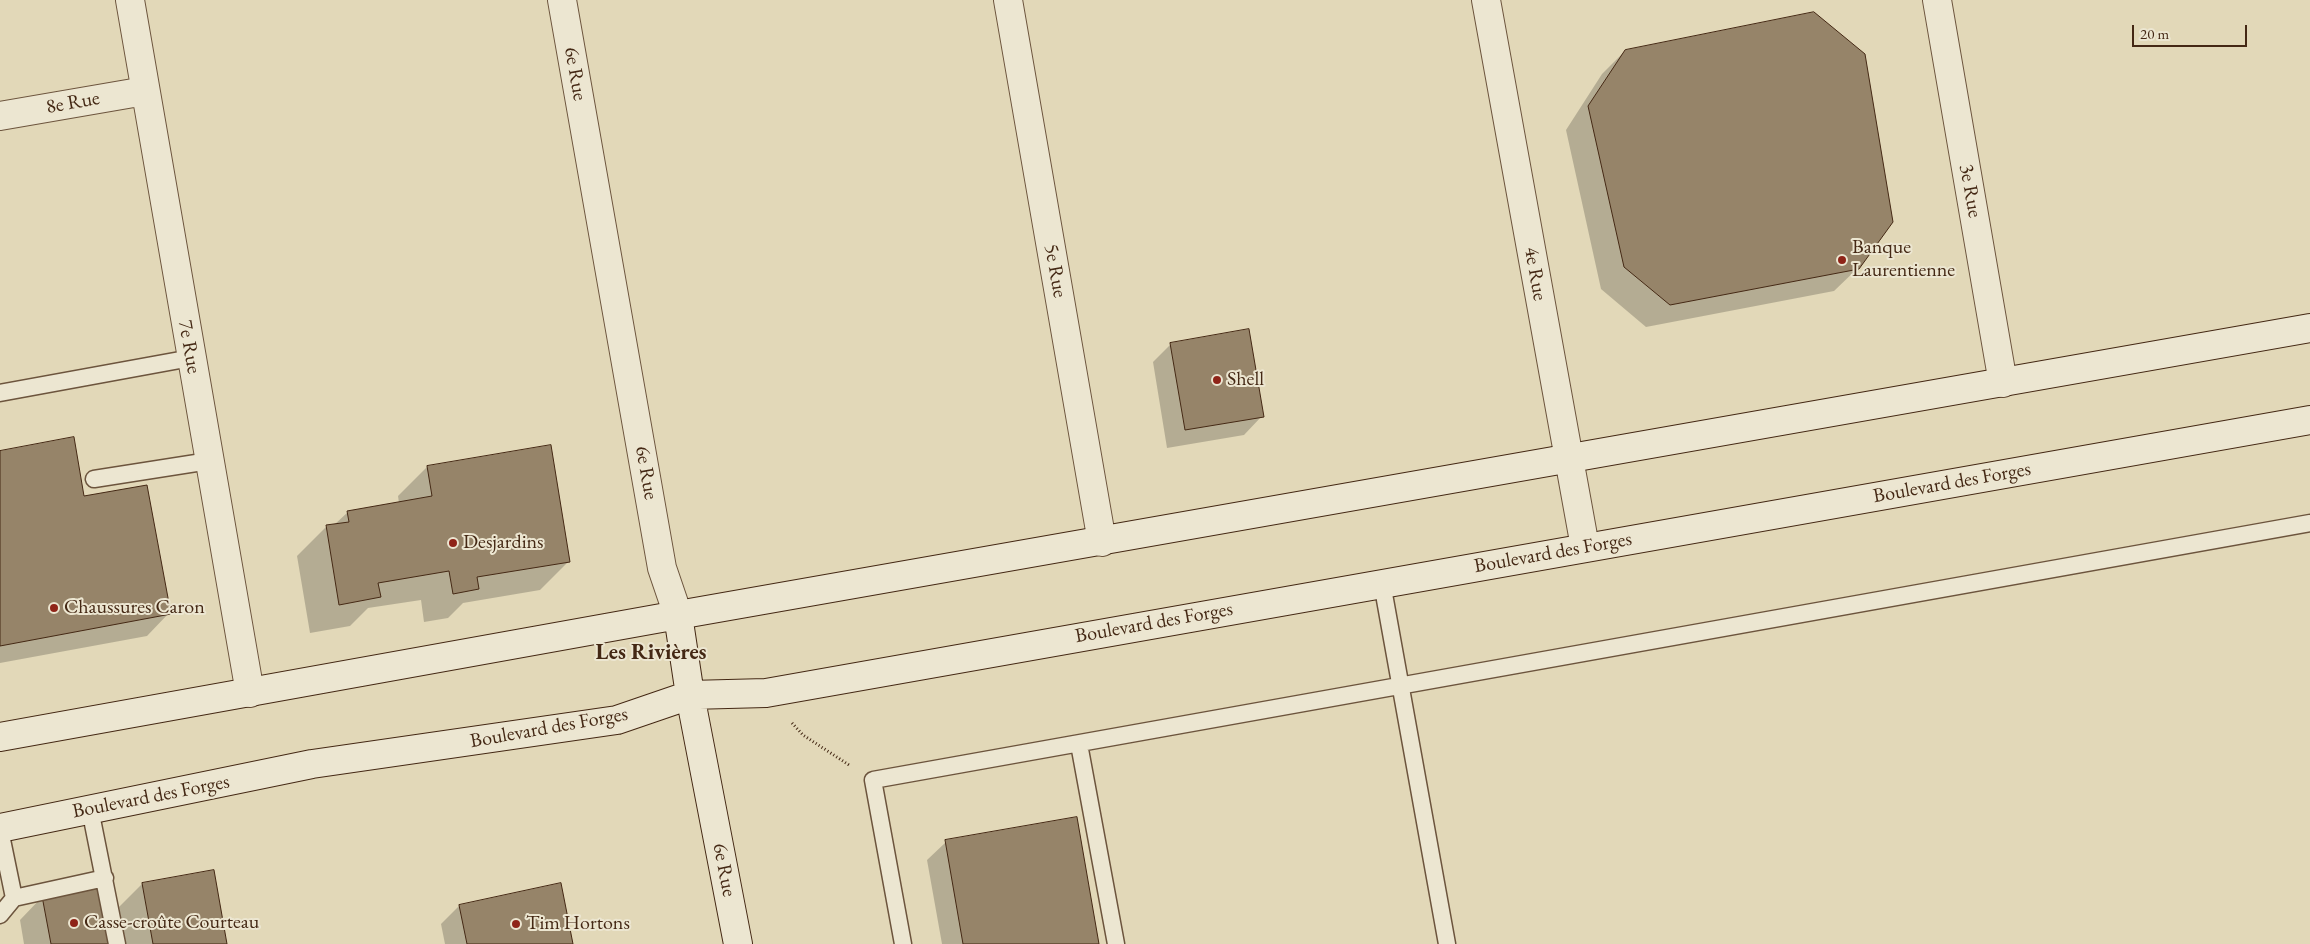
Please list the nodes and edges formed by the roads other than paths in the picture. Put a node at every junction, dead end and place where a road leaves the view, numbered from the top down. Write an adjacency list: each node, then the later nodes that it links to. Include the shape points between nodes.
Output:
1 (130, 0): 6 (main road, 7e Rue)
2 (562, 0): 20 (main road, 6e Rue, via 662,568)
3 (1008, 0): 17 (main road, 5e Rue)
4 (1486, 0): 13 (main road, 4e Rue)
5 (1937, 0): 10 (main road, 3e Rue)
6 (145, 91): 7 (main road, 8e Rue); 9 (main road, 7e Rue)
7 (0, 116)
8 (2310, 328): 10 (main road)
9 (191, 358): 11 (lane); 14 (main road, 7e Rue)
10 (2004, 383): 13 (main road)
11 (0, 393)
12 (2310, 420): 18 (main road, Boulevard des Forges)
13 (1568, 460): 17 (main road); 18 (main road, 4e Rue)
14 (209, 461): 15 (lane); 22 (main road, 7e Rue)
15 (94, 479)
16 (2310, 524): 21 (lane)
17 (1102, 542): 20 (main road)
18 (1584, 548): 19 (main road, Boulevard des Forges)
19 (1382, 583): 21 (lane); 23 (main road, Boulevard des Forges, via 766,693)
20 (678, 616): 22 (main road); 23 (main road, 6e Rue)
21 (1401, 686): 25 (lane); 35 (lane)
22 (250, 693): 24 (main road)
23 (690, 694): 26 (main road, Boulevard des Forges, via 617,720 312,764); 32 (main road, 6e Rue)
24 (0, 737)
25 (1079, 744): 33 (lane, via 873,780); 34 (lane)
26 (90, 809): 27 (main road, Boulevard des Forges); 28 (lane)
27 (0, 829): 29 (lane)
28 (105, 878): 29 (lane); 31 (lane)
29 (14, 898): 30 (lane)
30 (0, 915)
31 (117, 944)
32 (738, 944)
33 (903, 944)
34 (1116, 944)
35 (1447, 944)

